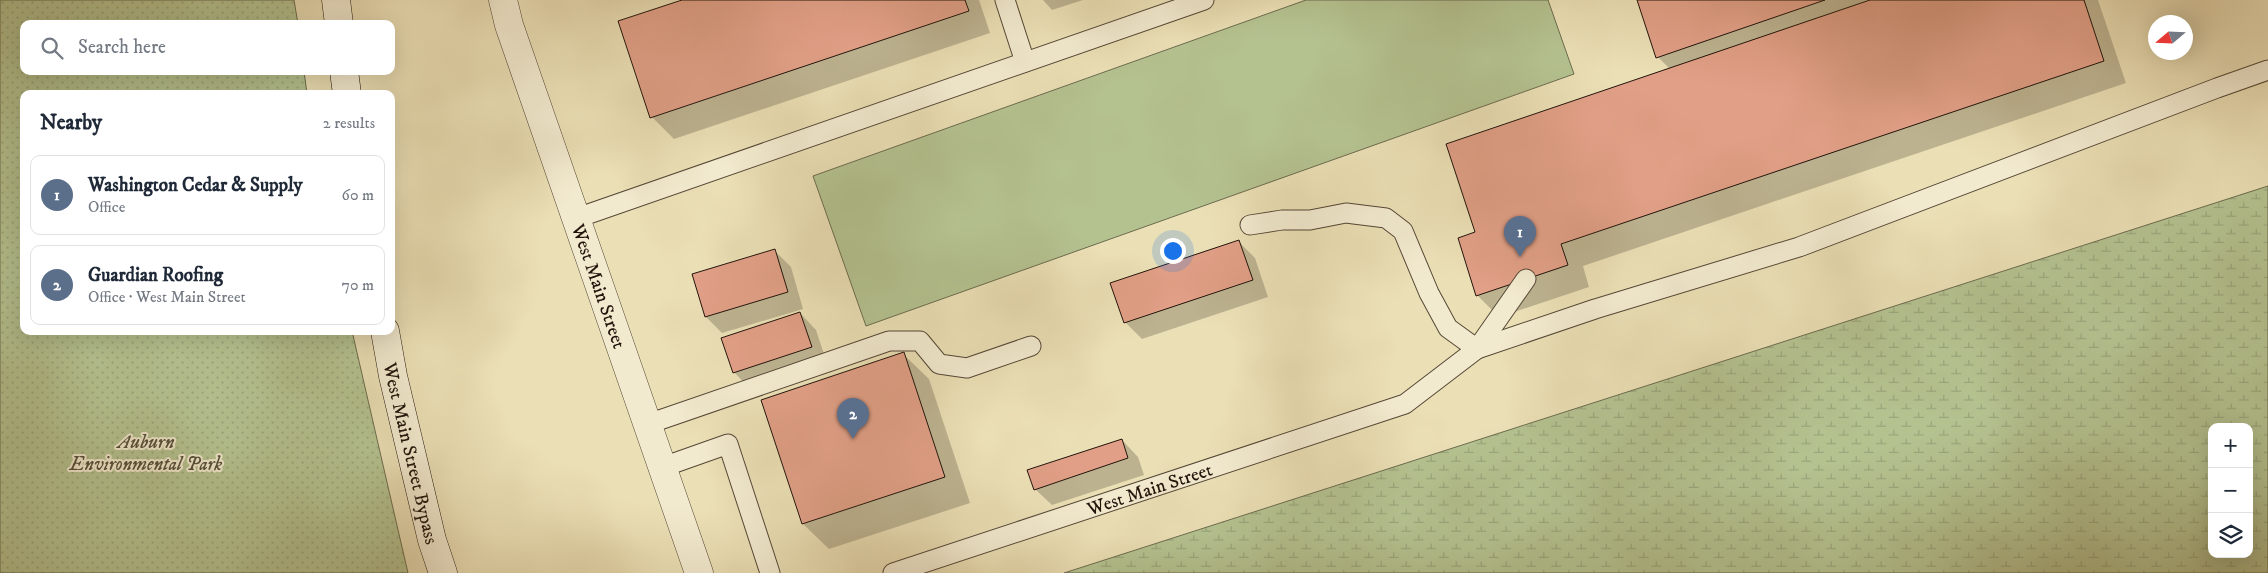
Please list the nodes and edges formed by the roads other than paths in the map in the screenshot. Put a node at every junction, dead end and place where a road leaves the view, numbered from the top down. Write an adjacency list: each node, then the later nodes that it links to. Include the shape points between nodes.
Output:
1 (336, 0): 5 (street)
2 (503, 0): 10 (street, West Main Street)
3 (1005, 0): 6 (lane)
4 (1204, 0): 6 (lane)
5 (338, 20)
6 (1025, 62): 10 (lane)
7 (2268, 70): 15 (lane, via 1799,247)
8 (345, 75): 9 (street)
9 (346, 90)
10 (577, 218): 16 (street, West Main Street)
11 (1250, 225): 15 (lane, via 1346,213 1386,218 1404,230 1429,293 1448,328)
12 (1526, 279): 15 (lane)
13 (386, 335): 18 (street, West Main Street Bypass, via 432,540)
14 (1031, 346): 16 (lane, via 967,368 939,364 920,341 889,341)
15 (1477, 349): 21 (lane, West Main Street, via 1405,404)
16 (648, 424): 17 (street, West Main Street)
17 (662, 467): 19 (street, West Main Street); 20 (lane, via 728,444)
18 (443, 573)
19 (699, 573)
20 (770, 573)
21 (893, 573)

